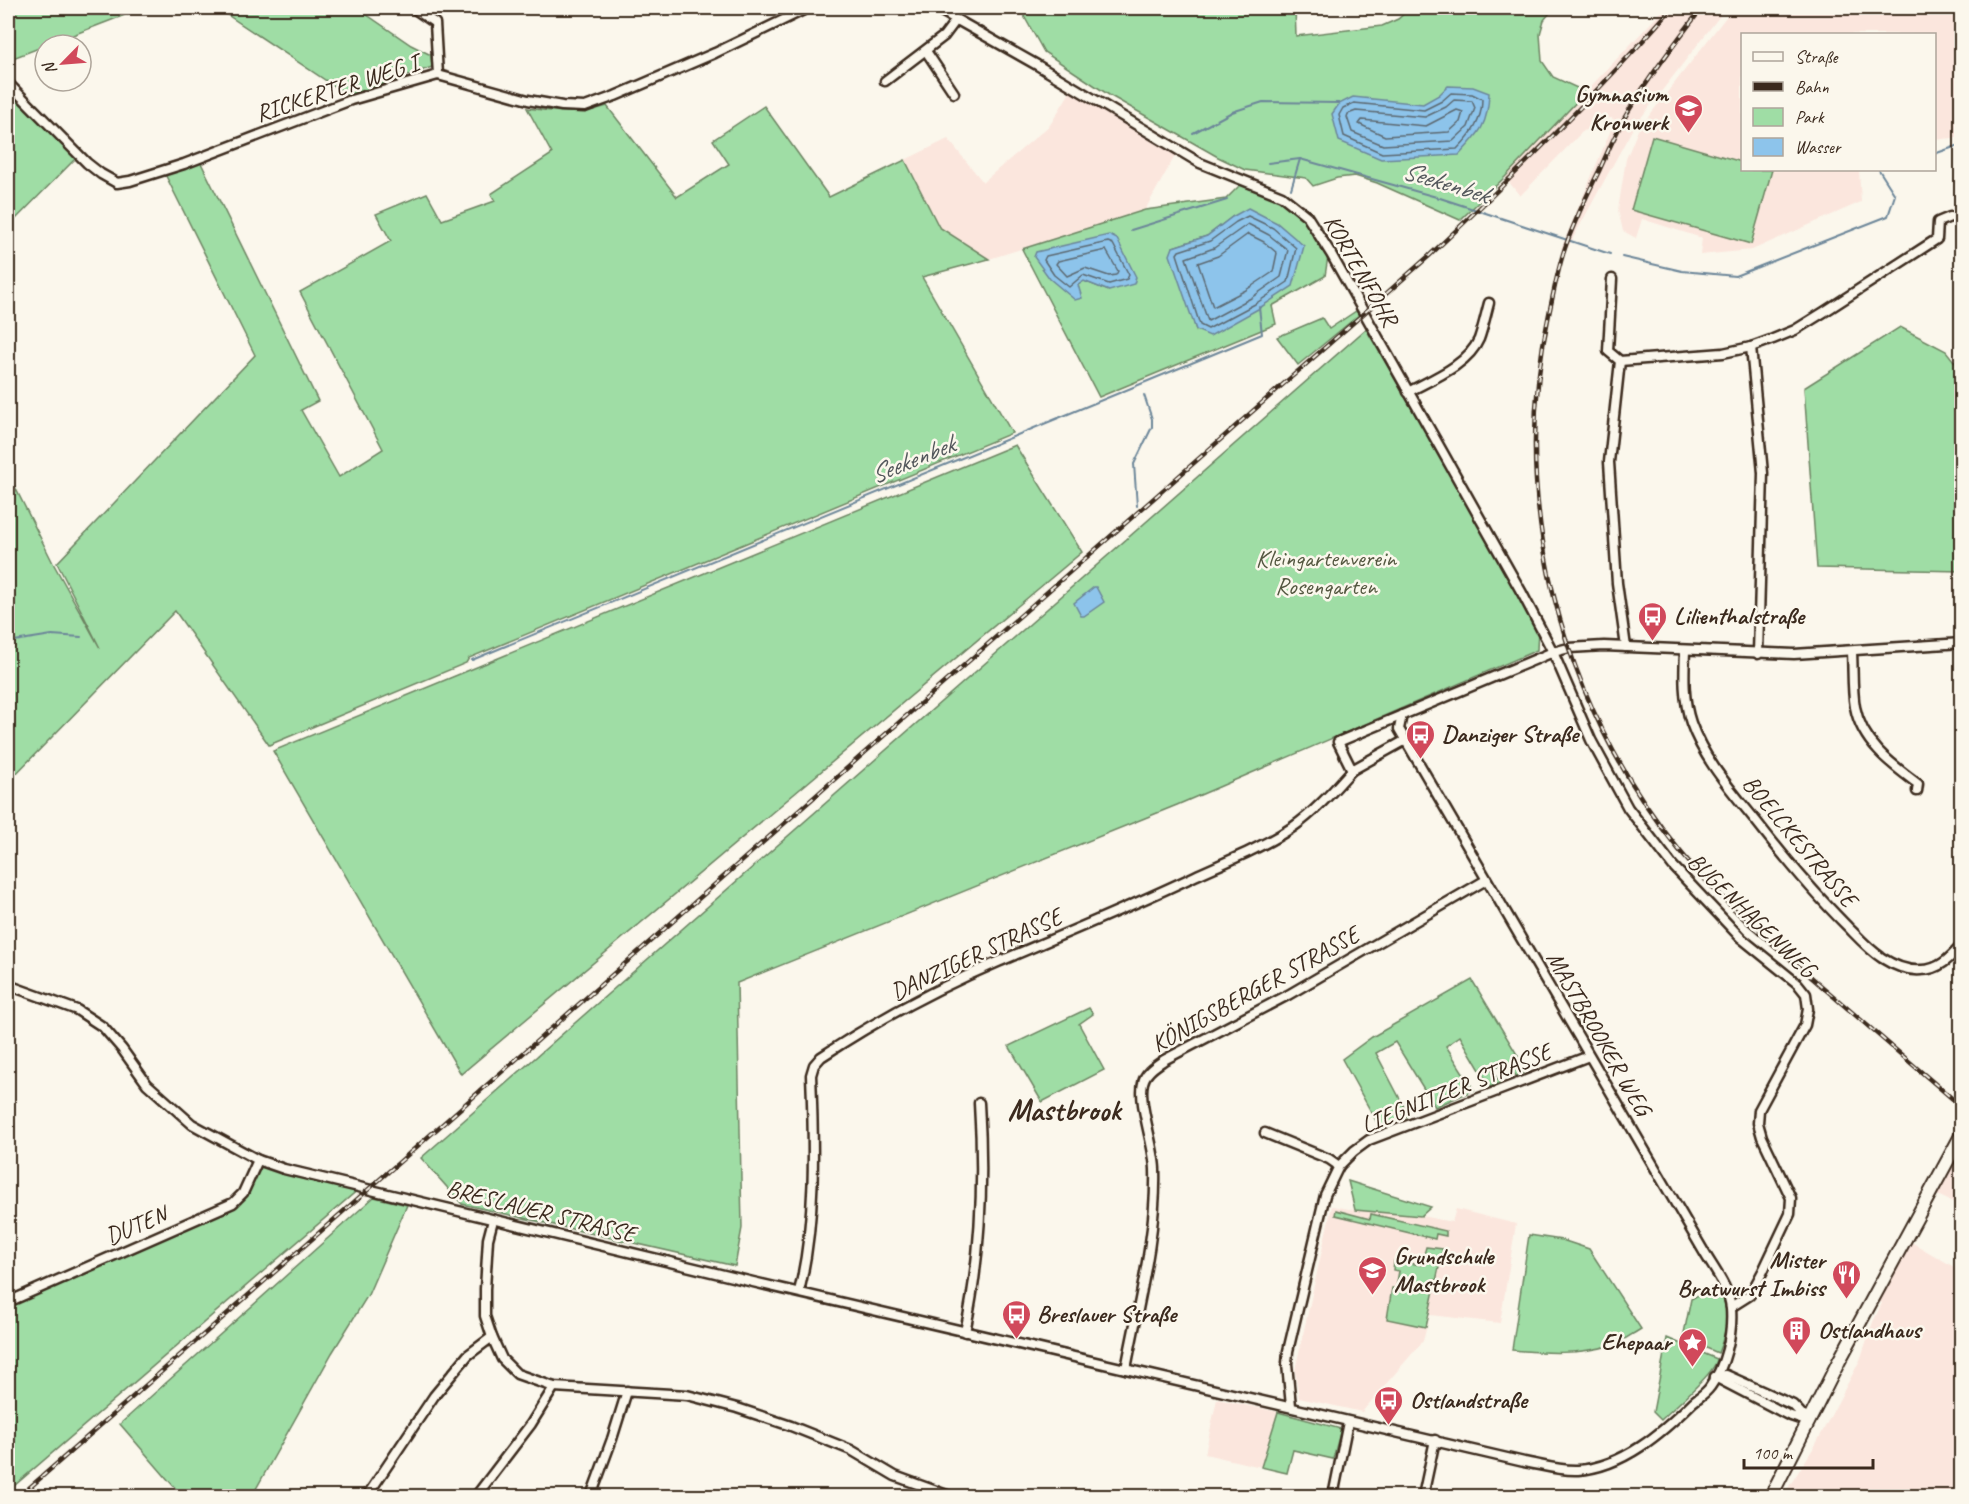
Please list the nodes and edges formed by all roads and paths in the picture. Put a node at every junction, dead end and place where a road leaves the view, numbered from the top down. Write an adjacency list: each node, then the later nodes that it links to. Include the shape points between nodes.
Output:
1 (413, 8): 6 (street, via 435,23)
2 (808, 8): 6 (street, RICKERTER WEG I, via 693,62 585,106 528,100)
3 (936, 8): 4 (street, KORTENFOHR)
4 (956, 20): 5 (street); 15 (street, KORTENFOHR, via 1200,163 1292,203 1319,232)
5 (926, 51): 7 (street); 9 (street)
6 (438, 75): 8 (street, RICKERTER WEG I, via 351,100 184,164 117,183 87,163)
7 (885, 81)
8 (8, 83)
9 (954, 93)
10 (1962, 218): 13 (street, via 1938,222 1937,239 1795,330)
11 (1612, 279): 14 (street, via 1608,351)
12 (1489, 303): 15 (street, via 1478,341 1466,356)
13 (1751, 347): 14 (street); 21 (street, via 1763,473)
14 (1620, 361): 17 (street, via 1609,462 1617,583)
15 (1408, 392): 19 (street, KORTENFOHR)
16 (1962, 643): 20 (street)
17 (1626, 647): 18 (street); 19 (street)
18 (1685, 651): 21 (street); 27 (street, BOELCKESTRASSE, via 1686,696 1702,745 1719,774 1824,903 1864,943 1897,965 1920,970 1935,968)
19 (1553, 652): 22 (street); 38 (street, BUGENHAGENWEG, via 1591,740 1628,808 1673,866 1741,938 1806,994 1805,1024 1759,1110 1758,1123 1791,1198 1790,1214 1750,1295)
20 (1852, 652): 21 (street); 25 (street, via 1855,707 1862,728 1881,754 1918,784)
21 (1758, 654)
22 (1401, 716): 23 (street, MASTBROOKER WEG, via 1399,729); 24 (street, via 1338,742)
23 (1406, 740): 24 (street, DANZIGER STRASSE); 26 (street, MASTBROOKER WEG)
24 (1352, 770): 36 (street, DANZIGER STRASSE, via 1294,826 1278,835 1119,912 921,998 821,1057 811,1075 811,1222)
25 (1917, 791)
26 (1486, 880): 29 (street, MASTBROOKER WEG); 41 (street, KÖNIGSBERGER STRASSE, via 1149,1071 1143,1082 1142,1102 1155,1168 1154,1215)
27 (1962, 945)
28 (8, 986): 33 (street, BRESLAUER STRASSE, via 77,1010 103,1028 147,1084 192,1124)
29 (1589, 1056): 34 (street, LIEGNITZER STRASSE, via 1369,1140); 38 (street, MASTBROOKER WEG, via 1725,1289)
30 (979, 1103): 39 (street, via 979,1238)
31 (1265, 1133): 34 (street)
32 (1962, 1134): 47 (main road)
33 (258, 1160): 35 (street, BRESLAUER STRASSE, via 308,1176); 37 (street, DUTEN, via 243,1193 233,1203)
34 (1339, 1166): 45 (street, LIEGNITZER STRASSE, via 1324,1195 1292,1330 1287,1364)
35 (493, 1220): 36 (street, BRESLAUER STRASSE); 40 (street, via 485,1289 485,1316)
36 (799, 1292): 39 (street, BRESLAUER STRASSE)
37 (8, 1302)
38 (1731, 1307): 42 (street, via 1724,1359)
39 (965, 1332): 41 (street, BRESLAUER STRASSE)
40 (492, 1337): 43 (street, via 502,1359 517,1374); 49 (street, via 468,1355 434,1396)
41 (1126, 1369): 45 (street, BRESLAUER STRASSE)
42 (1715, 1377): 47 (street); 48 (street, via 1709,1389 1683,1412 1636,1450 1612,1463 1562,1470)
43 (554, 1387): 44 (street); 50 (street)
44 (627, 1390): 51 (street); 52 (street, via 687,1395 780,1422 851,1450 895,1476)
45 (1291, 1406): 46 (street, BRESLAUER STRASSE)
46 (1348, 1422): 48 (street, BRESLAUER STRASSE); 53 (street)
47 (1809, 1422): 55 (main road)
48 (1436, 1440): 54 (street)
49 (367, 1497)
50 (476, 1497)
51 (591, 1497)
52 (950, 1497)
53 (1333, 1497)
54 (1423, 1497)
55 (1771, 1497)

